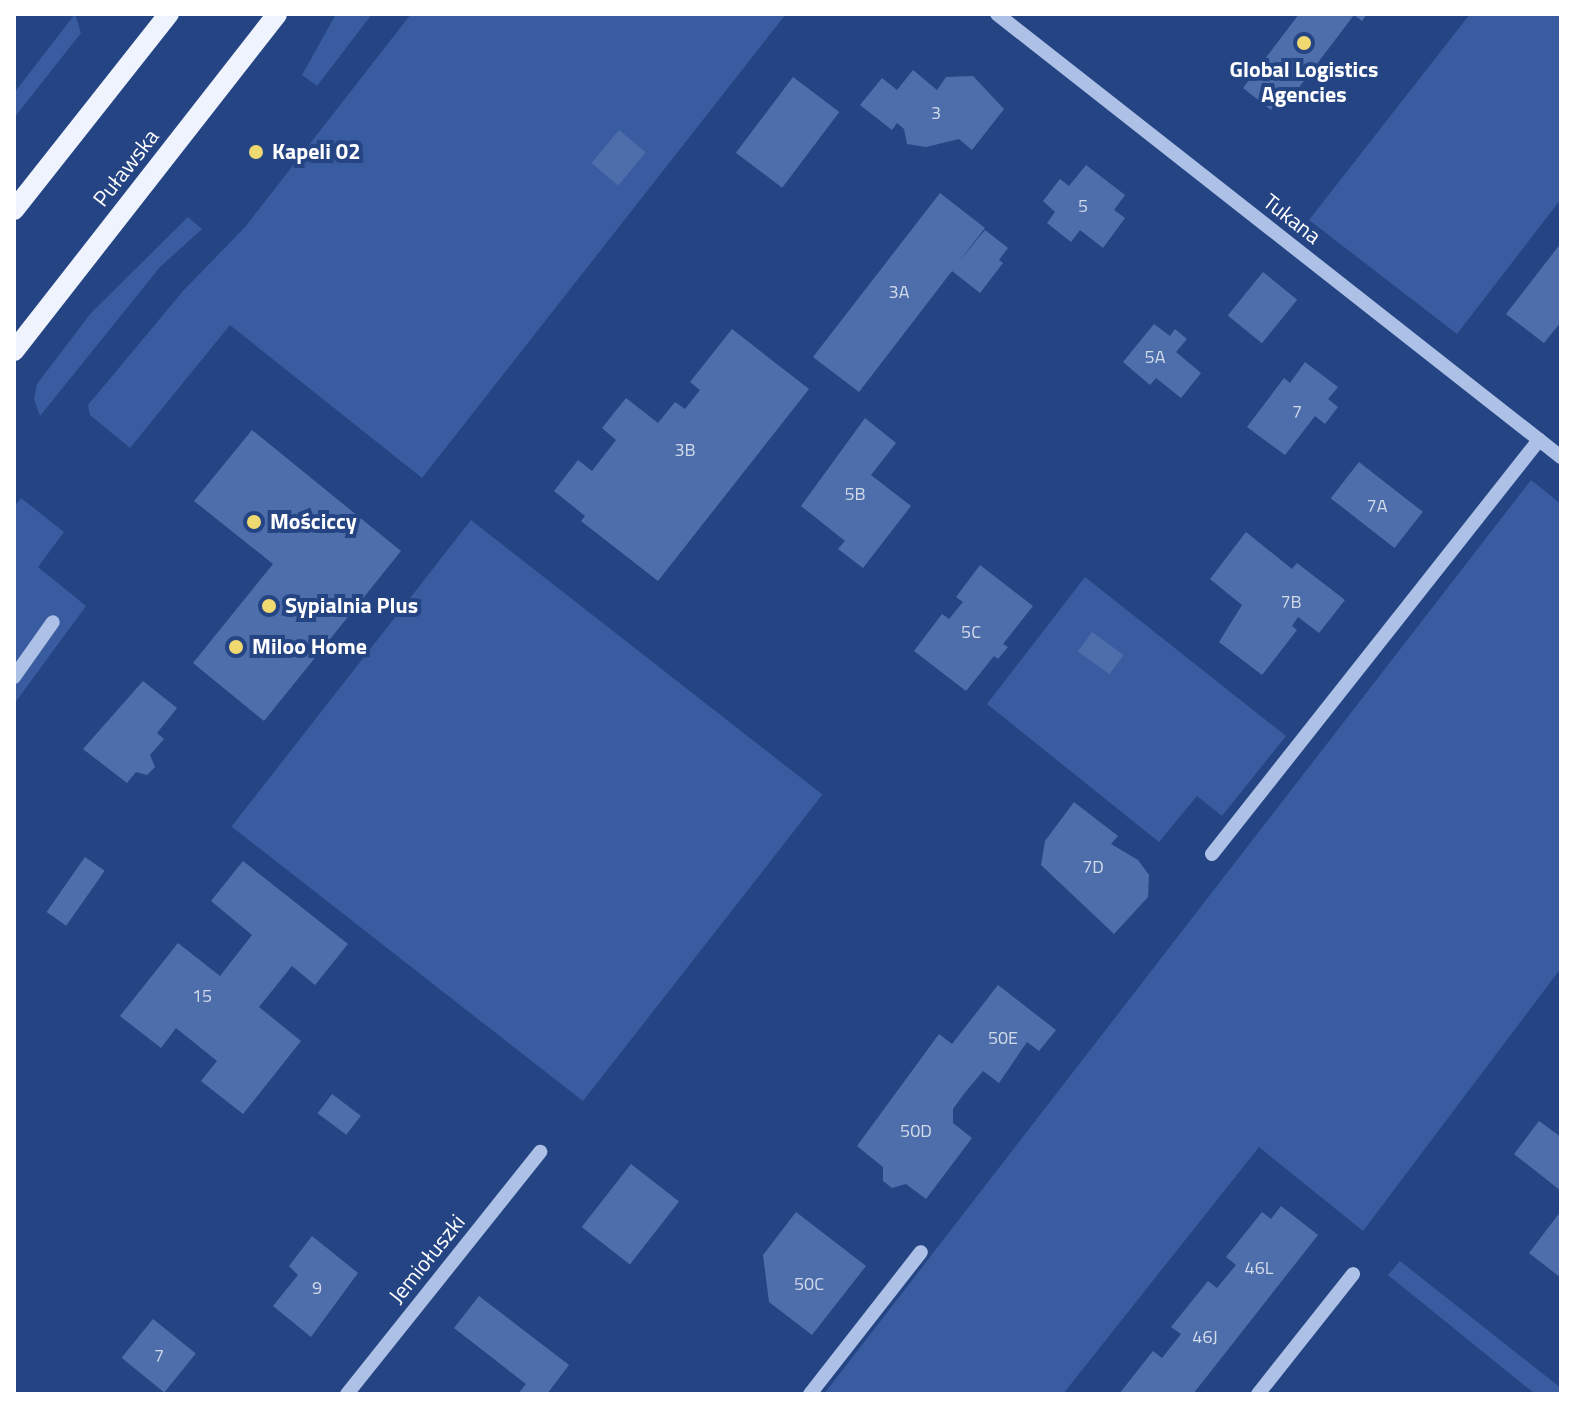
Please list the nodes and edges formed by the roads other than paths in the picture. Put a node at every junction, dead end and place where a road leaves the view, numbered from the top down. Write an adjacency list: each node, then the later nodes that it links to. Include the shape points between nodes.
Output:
1 (169, 14): 4 (main road)
2 (277, 14): 5 (main road, Puławska)
3 (997, 14): 6 (street, Tukana)
4 (14, 210)
5 (14, 351)
6 (1539, 440): 7 (street, Tukana); 10 (street)
7 (1561, 457)
8 (53, 622): 9 (street)
9 (14, 677)
10 (1212, 854)
11 (540, 1152): 14 (street, Jemiołuszki)
12 (921, 1252): 15 (street)
13 (1353, 1274): 16 (street)
14 (347, 1394)
15 (810, 1394)
16 (1258, 1394)

